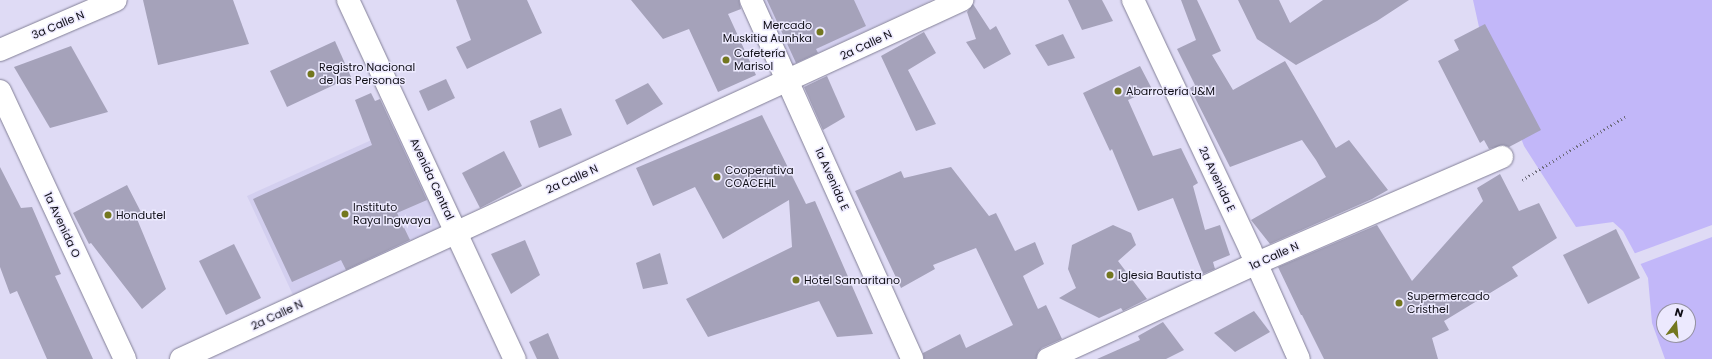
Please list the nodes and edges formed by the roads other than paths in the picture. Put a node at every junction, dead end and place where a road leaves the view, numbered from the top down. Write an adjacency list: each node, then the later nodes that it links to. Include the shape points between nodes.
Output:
1 (116, 0): 6 (street, 3a Calle N)
2 (348, 0): 10 (street, Avenida Central)
3 (751, 0): 7 (street, 1a Avenida E)
4 (962, 0): 7 (street, 2a Calle N)
5 (1133, 0): 11 (street, 2a Avenida E)
6 (0, 50)
7 (789, 81): 10 (street, 2a Calle N); 15 (street, 1a Avenida E)
8 (0, 91): 12 (street, 1a Avenida O)
9 (1502, 158): 11 (street, 1a Calle N)
10 (457, 232): 13 (street, 2a Calle N); 14 (street, Avenida Central)
11 (1257, 263): 16 (street, 1a Calle N); 17 (street, 2a Avenida E)
12 (125, 359)
13 (182, 359)
14 (515, 359)
15 (912, 359)
16 (1048, 359)
17 (1299, 359)

